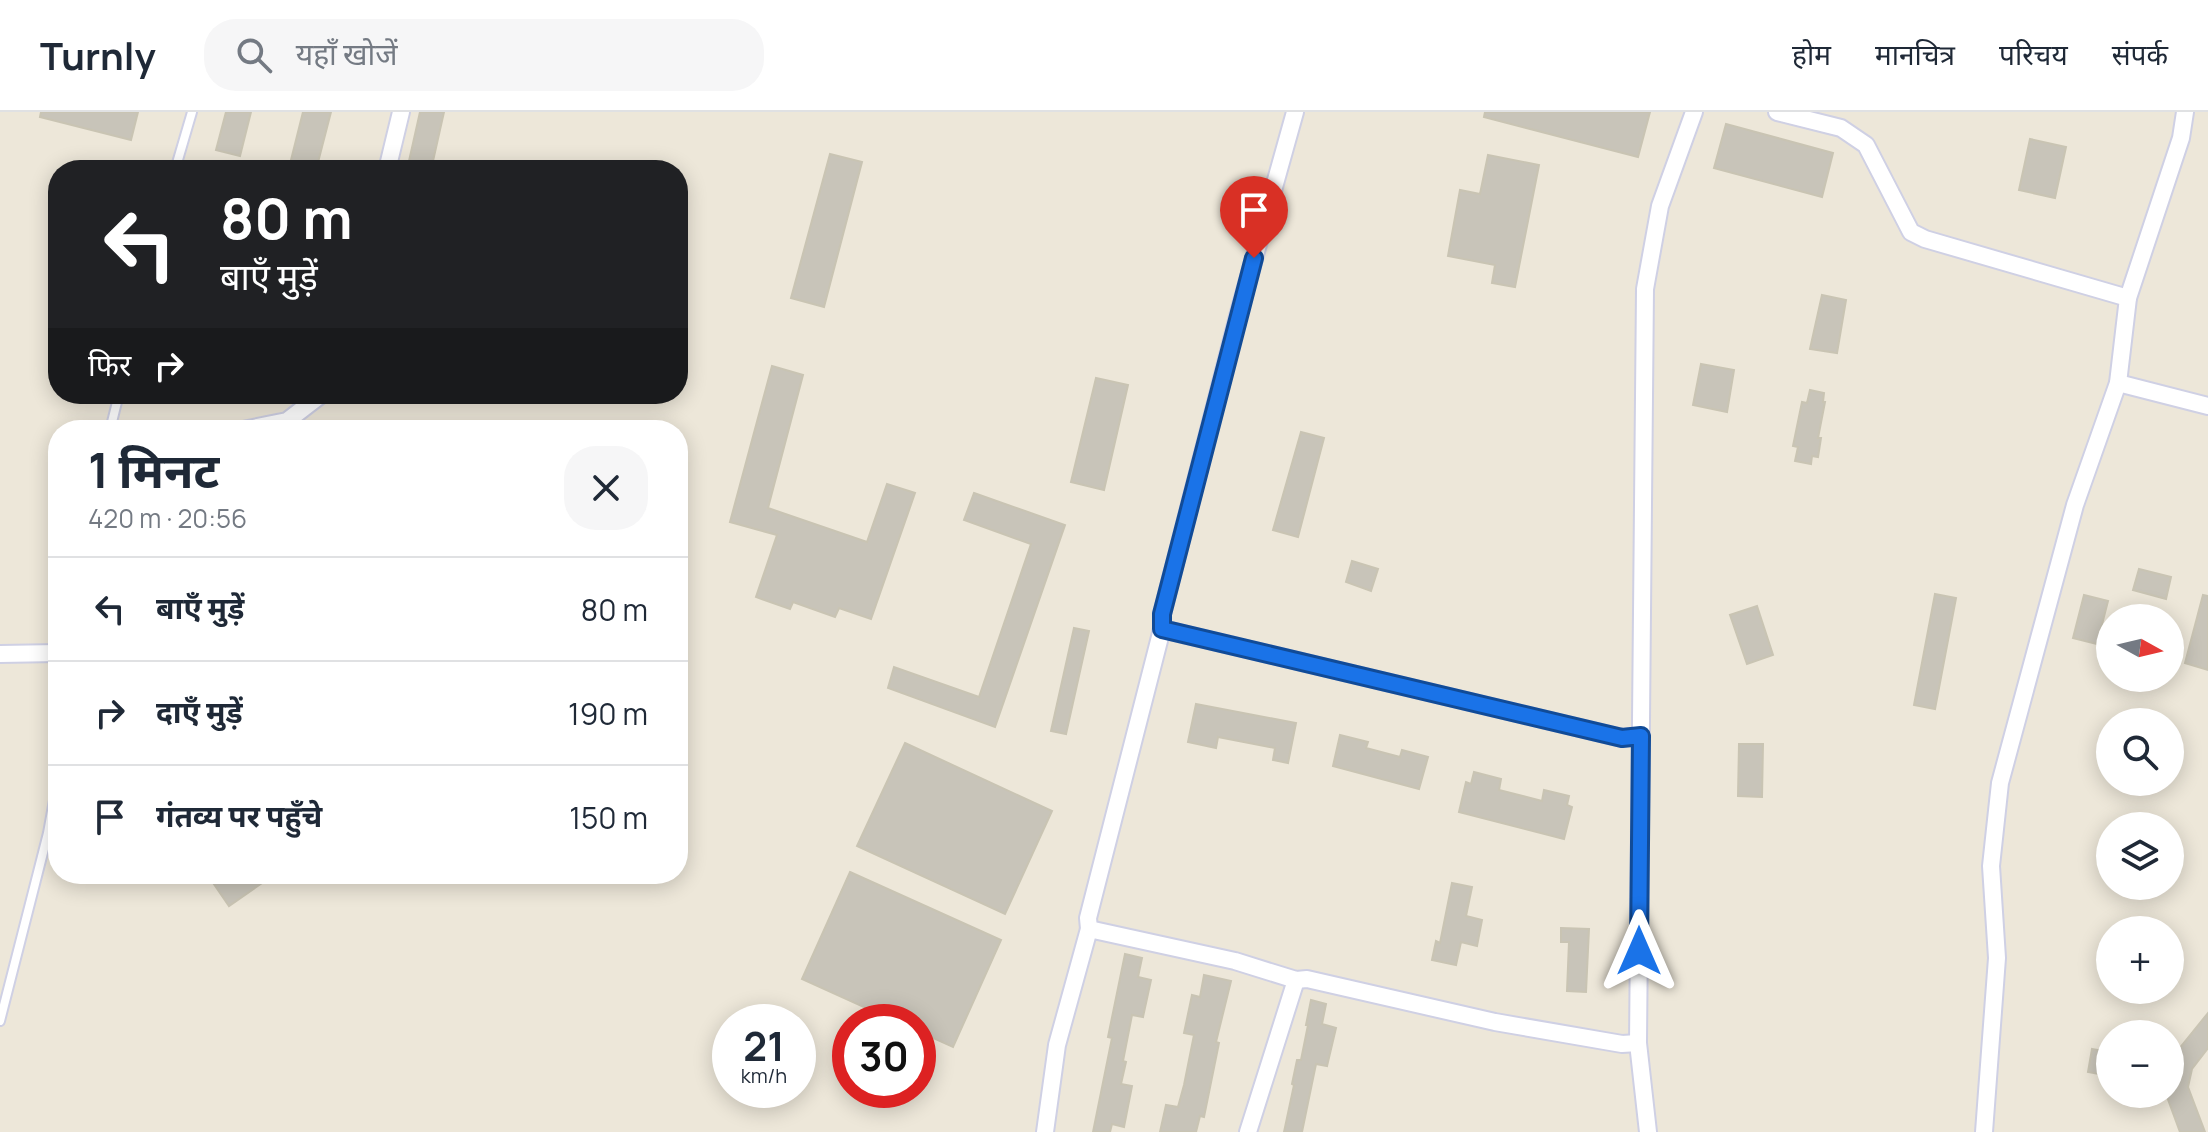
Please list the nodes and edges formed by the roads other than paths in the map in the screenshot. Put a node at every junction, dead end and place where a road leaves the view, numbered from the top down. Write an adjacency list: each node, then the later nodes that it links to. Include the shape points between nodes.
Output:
1 (192, 112): 7 (lane)
2 (401, 112): 8 (street)
3 (1295, 112): 14 (street, via 1234,331)
4 (1694, 112): 17 (street, via 1660,206 1645,289)
5 (1777, 112): 9 (street, via 1841,128 1866,145 1911,232)
6 (2185, 112): 9 (street)
7 (178, 160)
8 (389, 160)
9 (2128, 298): 10 (street)
10 (2118, 383): 12 (street); 26 (street, via 2075,505 2000,783 1991,866 1997,958)
11 (309, 404): 13 (street)
12 (2208, 406)
13 (288, 420)
14 (1162, 629): 17 (street, via 1622,738); 19 (street)
15 (48, 653): 16 (street)
16 (0, 654)
17 (1641, 736): 22 (street)
18 (48, 833): 21 (lane)
19 (1089, 929): 20 (street); 23 (street, via 1057,1045)
20 (1296, 980): 22 (street, via 1495,1022); 24 (street)
21 (0, 1021)
22 (1638, 1043): 25 (street)
23 (1045, 1132)
24 (1248, 1132)
25 (1648, 1132)
26 (1984, 1132)

